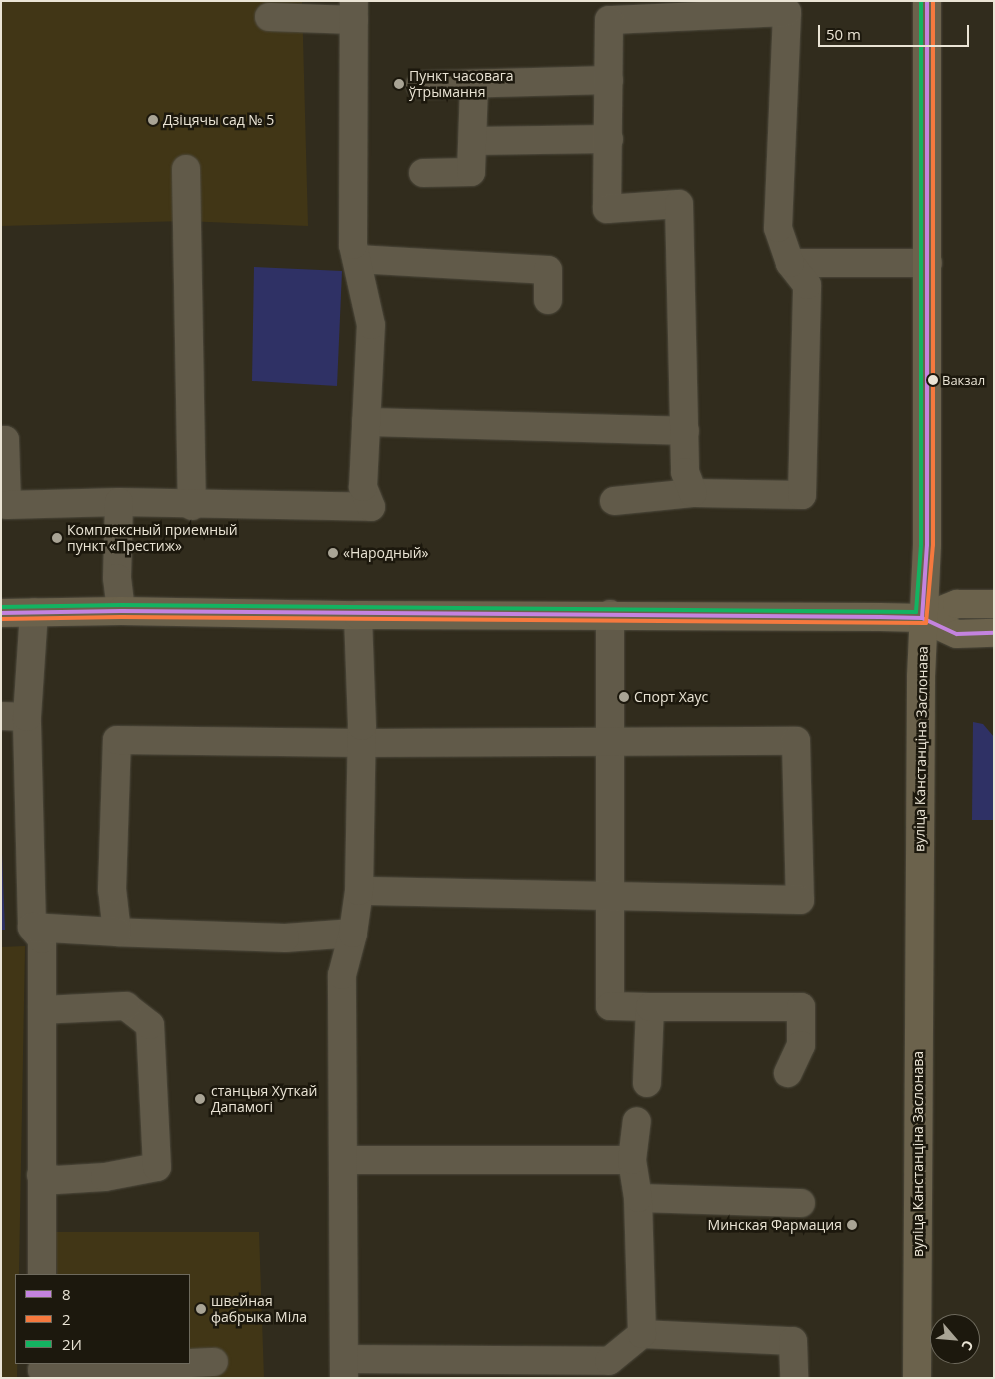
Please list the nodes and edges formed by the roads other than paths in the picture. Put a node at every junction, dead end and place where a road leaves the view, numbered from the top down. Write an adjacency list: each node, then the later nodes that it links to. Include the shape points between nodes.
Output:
1 (927, 1): 13 (main road, вуліца Канстанціна Заслонава)
2 (354, 11): 3 (lane); 11 (lane, via 353,244)
3 (269, 17)
4 (609, 80): 6 (lane); 7 (lane); 12 (lane, via 610,20 787,12 778,228)
5 (420, 84): 6 (lane)
6 (474, 84): 8 (lane)
7 (609, 139): 8 (lane); 16 (lane, via 607,209 679,204)
8 (473, 141): 10 (lane, via 471,172)
9 (186, 169): 21 (lane)
10 (423, 173)
11 (356, 259): 14 (lane, via 548,270); 15 (lane, via 371,325)
12 (790, 263): 13 (lane); 18 (lane, via 807,285 802,495)
13 (928, 263): 28 (main road, вуліца Канстанціна Заслонава, via 927,545)
14 (548, 300)
15 (366, 422): 16 (lane); 21 (lane, via 363,487 371,507)
16 (685, 431): 18 (lane, via 685,472)
17 (1, 440): 19 (lane, via 5,440 7,505)
18 (694, 494): 20 (lane)
19 (118, 502): 21 (lane); 23 (lane, via 117,578)
20 (614, 502)
21 (192, 506)
22 (994, 604): 28 (main road, via 957,604)
23 (121, 611): 24 (main road); 27 (main road)
24 (34, 612): 25 (main road); 30 (lane)
25 (1, 613)
26 (610, 614): 27 (main road); 28 (main road); 31 (lane)
27 (358, 615): 32 (lane)
28 (922, 618): 29 (main road, via 957,634); 57 (main road, вуліца Канстанціна Заслонава)
29 (994, 633)
30 (14, 717): 35 (lane)
31 (611, 742): 32 (lane); 34 (lane); 34 (lane, via 796,741 800,900)
32 (361, 743): 33 (lane); 36 (lane, via 117,740 112,889)
33 (359, 891): 34 (lane); 37 (lane)
34 (610, 896): 38 (lane, via 610,1006)
35 (32, 927): 36 (lane); 39 (lane, via 42,939)
36 (117, 932): 37 (lane, via 285,938)
37 (353, 933): 43 (lane, via 342,975)
38 (650, 1007): 40 (lane, via 801,1007 801,1045); 41 (lane)
39 (42, 1010): 45 (lane); 45 (lane, via 126,1006 150,1025 157,1167 105,1177 56,1180)
40 (788, 1072)
41 (646, 1083)
42 (637, 1121): 44 (lane)
43 (344, 1160): 44 (lane); 53 (lane)
44 (632, 1160): 46 (lane)
45 (41, 1176): 48 (lane)
46 (638, 1198): 47 (lane); 49 (lane)
47 (801, 1203)
48 (42, 1274)
49 (642, 1334): 54 (lane); 56 (lane, via 792,1340)
50 (214, 1362): 51 (lane)
51 (190, 1363)
52 (171, 1364): 55 (lane)
53 (345, 1368): 54 (lane)
54 (609, 1369)
55 (42, 1370)
56 (794, 1378)
57 (917, 1378)

